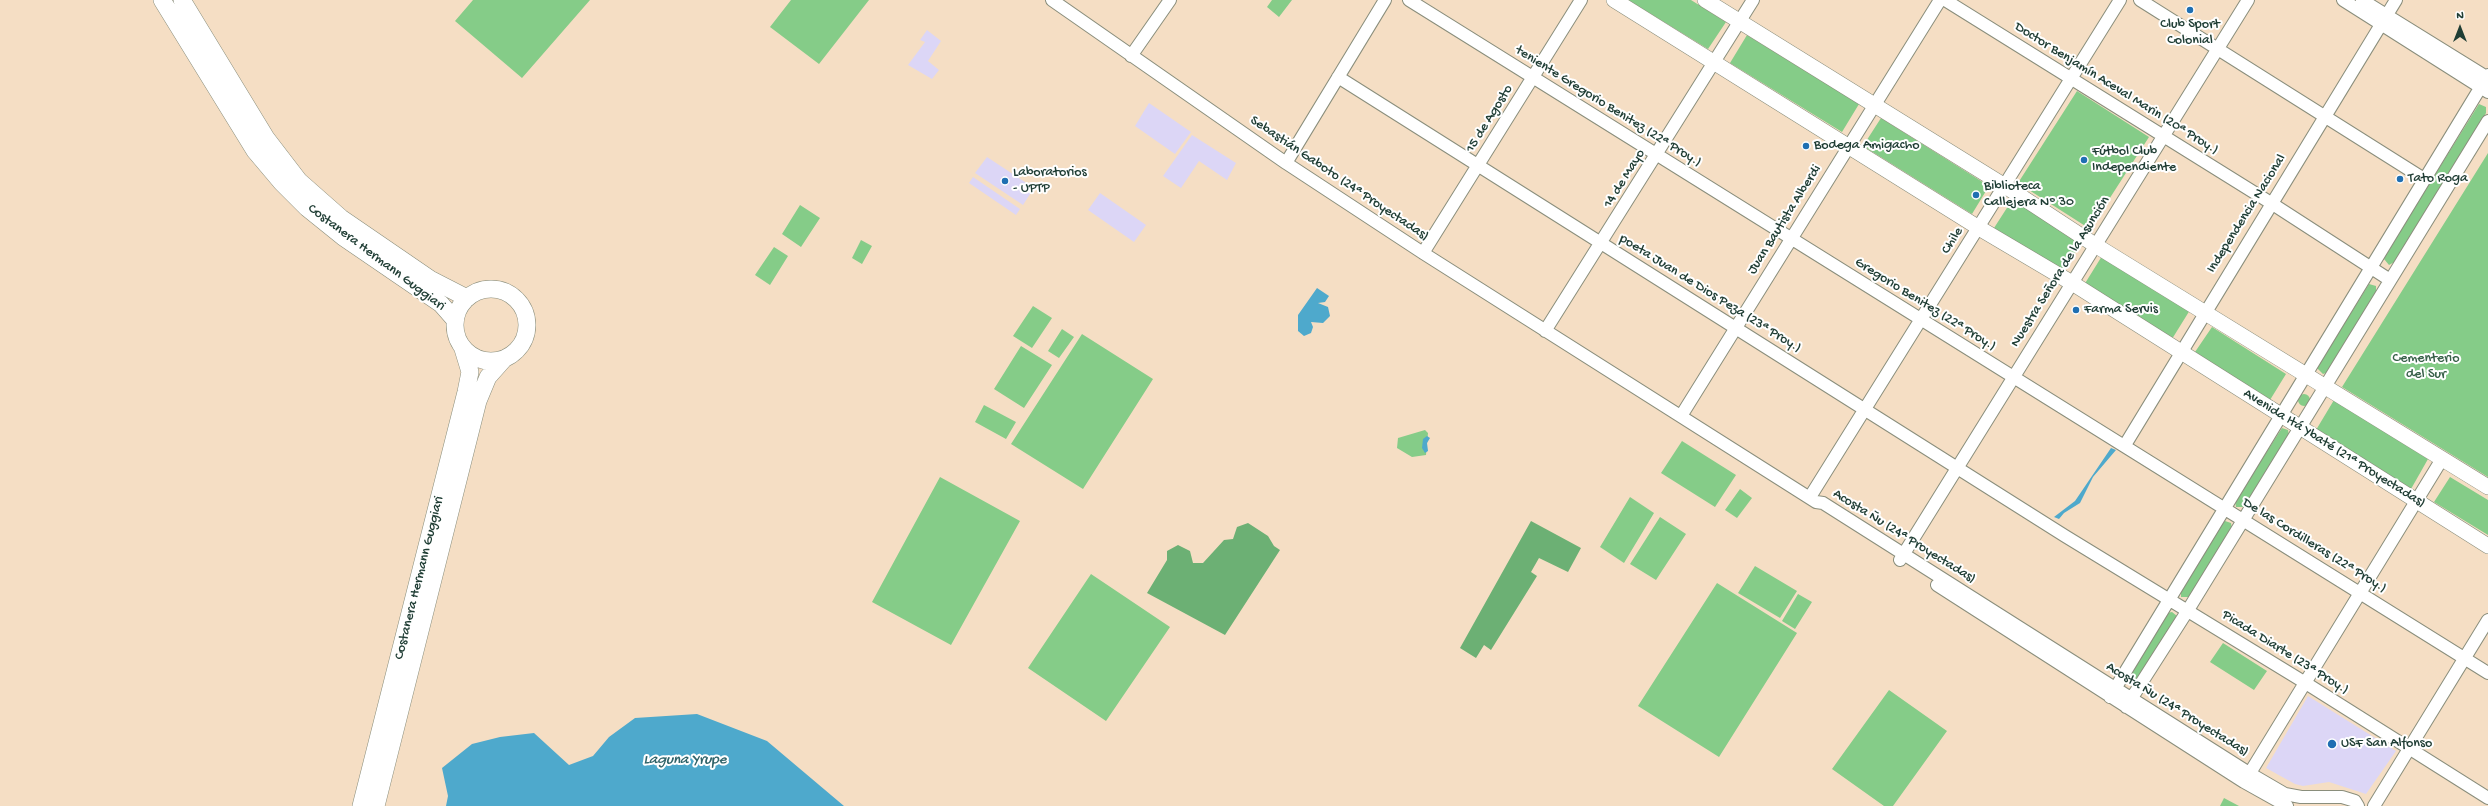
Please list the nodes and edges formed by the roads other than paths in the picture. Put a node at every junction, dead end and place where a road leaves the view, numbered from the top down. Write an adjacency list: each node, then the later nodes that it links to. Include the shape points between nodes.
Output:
1 (162, 0): 50 (highway, Costanera Hermann Guggiari, via 255,151 282,183 307,208 343,237 441,304)
2 (182, 0): 48 (highway, Costanera Hermann Guggiari, via 266,138 299,181 341,218 430,279)
3 (1052, 0): 22 (street, Sebastián Gaboto (24ª Proyectadas))
4 (1170, 0): 22 (street)
5 (1385, 0): 25 (street)
6 (1409, 0): 26 (street, teniente Gregorio Benitez (22ª Proy.))
7 (1582, 0): 26 (street, 15 de Agosto)
8 (1614, 0): 23 (main road, Avenida Itá Ybaté (21ª Proyectadas))
9 (1705, 0): 20 (main road)
10 (1753, 0): 20 (street, 14 de Mayo)
11 (1940, 0): 29 (street, Juan Bautista Alberdi)
12 (1945, 0): 27 (street, Doctor Benjamín Aceval Marin (20ª Proy.))
13 (2120, 0): 27 (street, Chile)
14 (2140, 0): 21 (street)
15 (2248, 0): 21 (street, Nuestra Señora de la Asunción)
16 (2343, 0): 19 (street)
17 (2362, 0): 19 (street)
18 (2396, 0): 19 (street, Independencia Nacional)
19 (2384, 20): 24 (street); 28 (street); 30 (street, Independencia Nacional)
20 (1740, 22): 23 (street, 14 de Mayo); 29 (main road)
21 (2217, 49): 30 (street); 32 (street, Nuestra Señora de la Asunción)
22 (1131, 56): 35 (street, Sebastián Gaboto (24ª Proyectadas))
23 (1714, 62): 33 (main road, Avenida Itá Ybaté (21ª Proyectadas)); 34 (street, 14 de Mayo)
24 (2488, 76): 28 (street)
25 (1338, 77): 35 (street); 36 (street, poeta Juan de Dios Peza (23ª Proy.))
26 (1533, 77): 34 (street, teniente Gregorio Benitez (22ª Proy.)); 36 (street, 15 de Agosto)
27 (2071, 78): 32 (street, Doctor Benjamín Aceval Marin (20ª Proy.)); 38 (street, Chile)
28 (2484, 90): 37 (street)
29 (1874, 106): 33 (street, Juan Bautista Alberdi); 38 (main road)
30 (2325, 116): 37 (street); 39 (street, Independencia Nacional)
31 (2488, 121): 46 (street)
32 (2163, 136): 39 (street, Doctor Benjamín Aceval Marin (20ª Proy.)); 43 (street, Nuestra Señora de la Asunción)
33 (1849, 147): 40 (main road, Avenida Itá Ybaté (21ª Proyectadas)); 41 (street, Juan Bautista Alberdi)
34 (1657, 155): 41 (street, teniente Gregorio Benitez (22ª Proy.)); 42 (street, 14 de Mayo)
35 (1286, 163): 44 (street, Sebastián Gaboto (24ª Proyectadas))
36 (1478, 166): 42 (street, poeta Juan de Dios Peza (23ª Proy.)); 44 (street, 15 de Agosto)
37 (2424, 179): 45 (street)
38 (2005, 186): 40 (street, Chile); 43 (main road)
39 (2271, 203): 45 (street, Doctor Benjamín Aceval Marin (20ª Proy.)); 49 (street, Independencia Nacional)
40 (1979, 228): 47 (main road, Avenida Itá Ybaté (21ª Proyectadas)); 51 (street, Chile)
41 (1791, 239): 51 (street, Gregorio Benitez (22ª Proy.)); 52 (street, Juan Bautista Alberdi)
42 (1602, 243): 52 (street, poeta Juan de Dios Peza (23ª Proy.)); 53 (street, 14 de Mayo)
43 (2095, 245): 47 (street, Nuestra Señora de la Asunción); 49 (main road)
44 (1423, 253): 53 (street, Sebastián Gaboto (24ª Proyectadas))
45 (2371, 267): 46 (street, Doctor Benjamín Aceval Marin (20ª Proy.)); 57 (street)
46 (2390, 280): 59 (street)
47 (2072, 283): 55 (main road, Avenida Itá Ybaté (21ª Proyectadas)); 58 (street, Nuestra Señora de la Asunción)
48 (467, 298): 50 (highway, via 459,308); 56 (highway, via 488,289 510,294 519,302 528,323 524,340 514,354)
49 (2205, 311): 55 (street, Independencia Nacional); 57 (main road)
50 (455, 320): 54 (highway, via 455,330)
51 (1921, 320): 58 (street, Gregorio Benitez (22ª Proy.)); 60 (street, Chile)
52 (1736, 328): 60 (street, poeta Juan de Dios Peza (23ª Proy.)); 62 (street, Juan Bautista Alberdi)
53 (1545, 331): 62 (street, Sebastián Gaboto (24ª Proyectadas))
54 (463, 349): 56 (highway, via 482,360 493,362); 87 (highway, Costanera Hermann Guggiari, via 470,372 466,392)
55 (2180, 352): 61 (main road, Avenida Itá Ybaté (21ª Proyectadas)); 64 (street, Independencia Nacional)
56 (504, 359): 88 (highway, Costanera Hermann Guggiari, via 488,377 478,401)
57 (2306, 374): 59 (main road); 61 (street)
58 (2013, 378): 64 (street, Gregorio Benitez (22ª Proy.)); 66 (street, Nuestra Señora de la Asunción)
59 (2326, 386): 63 (street); 65 (main road)
60 (1865, 410): 66 (street, poeta Juan de Dios Peza (23ª Proy.)); 68 (street, Chile)
61 (2280, 415): 63 (main road, Avenida Itá Ybaté (21ª Proyectadas)); 70 (street)
62 (1682, 416): 68 (street)
63 (2300, 428): 69 (main road, Avenida Itá Ybaté (21ª Proyectadas)); 71 (street)
64 (2125, 445): 70 (street, De las Cordilleras (22ª Proy.))
65 (2442, 458): 67 (main road); 69 (street)
66 (1957, 468): 72 (street, poeta Juan de Dios Peza (23ª Proy.)); 74 (street, Nuestra Señora de la Asunción)
67 (2488, 487)
68 (1813, 500): 74 (street, Acosta Ñu (24ª Proyectadas), via 1822,503)
69 (2416, 501): 73 (main road, Avenida Itá Ybaté (21ª Proyectadas)); 75 (street)
70 (2224, 508): 71 (street, De las Cordilleras (22ª Proy.)); 76 (street)
71 (2244, 520): 75 (street, De las Cordilleras (22ª Proy.)); 77 (street)
72 (2065, 536): 76 (street, Picada Diarte (23ª Proy.))
73 (2488, 546)
74 (1901, 557): 82 (street, Acosta Ñu (24ª Proyectadas))
75 (2360, 593): 79 (street, De las Cordilleras (22ª Proy.)); 81 (street)
76 (2169, 599): 77 (street, Picada Diarte (23ª Proy.)); 82 (street)
77 (2188, 610): 81 (street, Picada Diarte (23ª Proy.)); 83 (street)
78 (2488, 620): 79 (street)
79 (2464, 658): 80 (street, De las Cordilleras (22ª Proy.)); 84 (street)
80 (2488, 673)
81 (2304, 682): 84 (street, Picada Diarte (23ª Proy.)); 85 (street)
82 (2112, 693): 83 (street, Acosta Ñu (24ª Proyectadas))
83 (2129, 703): 85 (street, Acosta Ñu (24ª Proyectadas))
84 (2408, 748): 86 (street, Picada Diarte (23ª Proy.)); 91 (street)
85 (2246, 778): 89 (street, Acosta Ñu (24ª Proyectadas)); 90 (street, Acosta Ñu (24ª Proyectadas), via 2285,794 2301,797 2342,797 2355,801)
86 (2488, 798)
87 (361, 806)
88 (376, 806)
89 (2287, 806)
90 (2358, 806)
91 (2374, 806)

